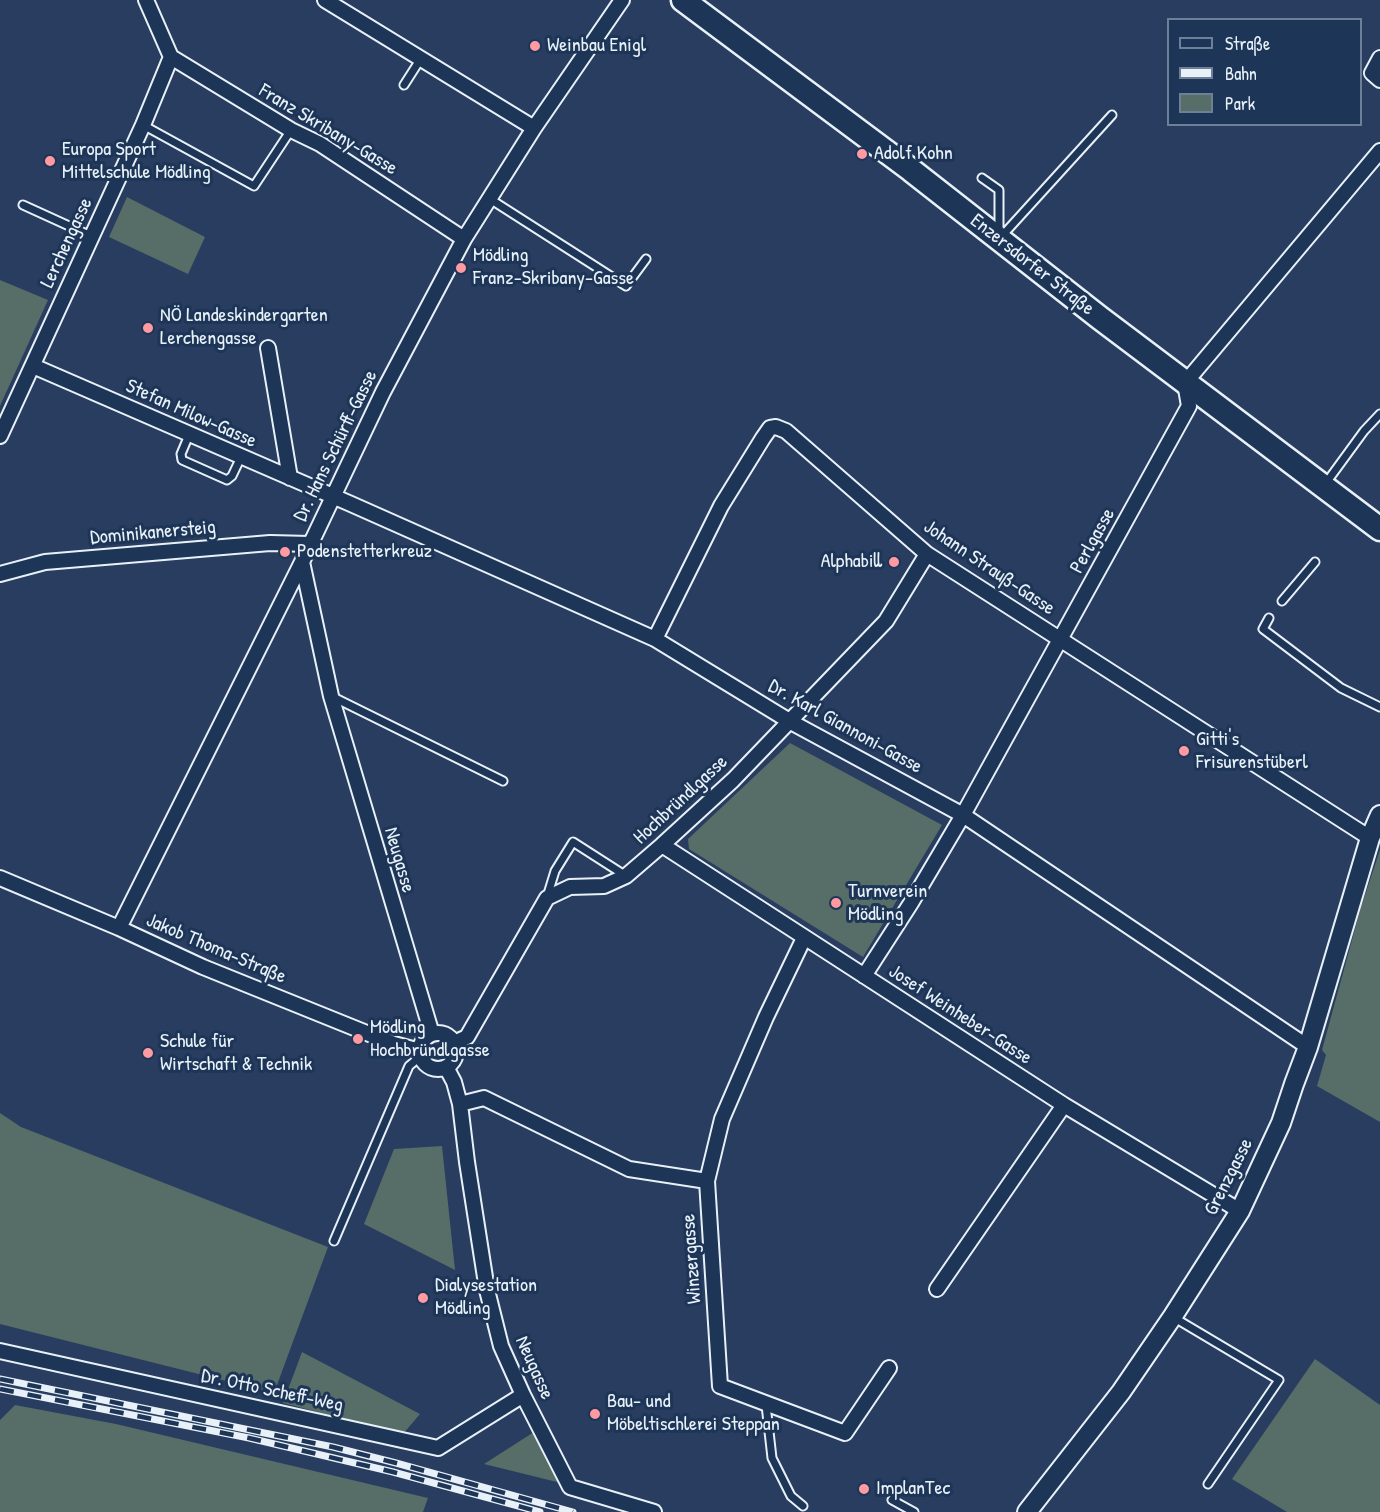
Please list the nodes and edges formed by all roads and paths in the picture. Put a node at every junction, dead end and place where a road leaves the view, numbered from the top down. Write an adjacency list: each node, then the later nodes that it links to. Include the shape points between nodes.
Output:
1 (146, 0): 5 (street)
2 (325, 0): 7 (street)
3 (622, 0): 12 (street, Dr. Hans Schürff-Gasse)
4 (683, 0): 20 (main road, Enzersdorfer Straße)
5 (171, 57): 11 (street, Lerchengasse); 13 (street, Franz Skribany-Gasse)
6 (1380, 57): 8 (street, via 1372,73)
7 (420, 60): 9 (lane); 12 (street)
8 (1380, 80)
9 (404, 86)
10 (1112, 115): 20 (lane)
11 (143, 125): 13 (lane, via 254,186); 18 (street, Lerchengasse)
12 (534, 129): 16 (street, Dr. Hans Schürff-Gasse)
13 (291, 130): 19 (street, Franz Skribany-Gasse, via 320,144)
14 (1380, 151): 24 (street)
15 (982, 178): 20 (lane, via 999,190)
16 (490, 200): 19 (street, Dr. Hans Schürff-Gasse); 21 (lane, via 626,286)
17 (23, 205): 18 (lane)
18 (91, 236): 23 (street, Lerchengasse)
19 (464, 239): 31 (street, Dr. Hans Schürff-Gasse)
20 (999, 239): 24 (main road, Enzersdorfer Straße)
21 (646, 259)
22 (268, 348): 29 (street)
23 (33, 366): 26 (street, Stefan Milow-Gasse); 27 (street, Lerchengasse)
24 (1185, 383): 30 (main road, Enzersdorfer Straße); 41 (street, Perlgasse, via 1189,406)
25 (1380, 414): 30 (lane)
26 (189, 435): 28 (street, Stefan Milow-Gasse); 28 (lane, via 182,460 227,480)
27 (0, 436)
28 (241, 457): 29 (street, Stefan Milow-Gasse)
29 (290, 478): 31 (street, Stefan Milow-Gasse)
30 (1323, 486): 32 (main road, Enzersdorfer Straße)
31 (333, 497): 33 (street, Dr. Hans Schürff-Gasse); 40 (street, Dr. Karl Giannoni-Gasse)
32 (1380, 529)
33 (310, 544): 35 (street, Dr. Hans Schürff-Gasse); 37 (street, Dominikanersteig, via 270,543 45,562)
34 (927, 554): 40 (street, Johann Strauß-Gasse, via 786,431 770,428 721,506); 41 (street, Johann Strauß-Gasse); 44 (street, Hochbründlgasse, via 886,621)
35 (302, 562): 42 (street, Neugasse); 53 (street, Dr. Hans Schürff-Gasse)
36 (1315, 562): 38 (lane)
37 (0, 574)
38 (1282, 601)
39 (1269, 618): 43 (lane, via 1263,629 1341,688)
40 (655, 639): 44 (street, Dr. Karl Giannoni-Gasse)
41 (1060, 640): 46 (street, Perlgasse); 48 (street, Johann Strauß-Gasse)
42 (331, 696): 45 (lane); 56 (street, Neugasse)
43 (1380, 707)
44 (791, 722): 46 (street, Dr. Karl Giannoni-Gasse); 49 (street, Hochbründlgasse)
45 (503, 781)
46 (963, 815): 55 (street, Perlgasse); 58 (street, Dr. Karl Giannoni-Gasse)
47 (1380, 815): 48 (street, Grenzgasse)
48 (1370, 838): 58 (street, Grenzgasse)
49 (663, 845): 50 (street, Hochbründlgasse); 54 (street, Josef Weinheber-Gasse)
50 (626, 876): 52 (street, Hochbründlgasse, via 603,886 570,886); 52 (lane, via 573,842 555,871)
51 (0, 878): 53 (street, Jakob Thoma-Straße)
52 (547, 898): 57 (street, via 467,1037)
53 (119, 928): 59 (street, Jakob Thoma-Straße, via 202,967)
54 (804, 938): 55 (street, Josef Weinheber-Gasse); 63 (street, Winzergasse, via 722,1119)
55 (864, 976): 62 (street, Josef Weinheber-Gasse)
56 (432, 1034): 57 (street, via 447,1036); 59 (street, via 423,1041)
57 (454, 1044): 60 (street, via 455,1054)
58 (1308, 1047): 64 (street, Grenzgasse, via 1281,1123)
59 (420, 1053): 60 (street, via 431,1068); 65 (lane, via 409,1066)
60 (446, 1067): 61 (street, Neugasse)
61 (460, 1104): 63 (street, via 484,1098 629,1169); 70 (street, Neugasse, via 487,1290 501,1346)
62 (1064, 1106): 64 (street, Josef Weinheber-Gasse); 66 (street)
63 (707, 1181): 71 (street, Winzergasse, via 720,1386)
64 (1240, 1211): 67 (street, Grenzgasse)
65 (334, 1241)
66 (937, 1289)
67 (1173, 1316): 72 (lane, via 1279,1380); 77 (street, Grenzgasse)
68 (0, 1351): 70 (street, Dr. Otto Scheff-Weg, via 438,1448)
69 (889, 1368): 71 (street, Winzergasse, via 845,1433)
70 (523, 1395): 75 (street, Neugasse, via 570,1486)
71 (766, 1405): 74 (lane, via 772,1458 791,1496)
72 (1208, 1484)
73 (892, 1500): 76 (lane)
74 (803, 1506)
75 (654, 1512)
76 (914, 1512)
77 (1027, 1512)

